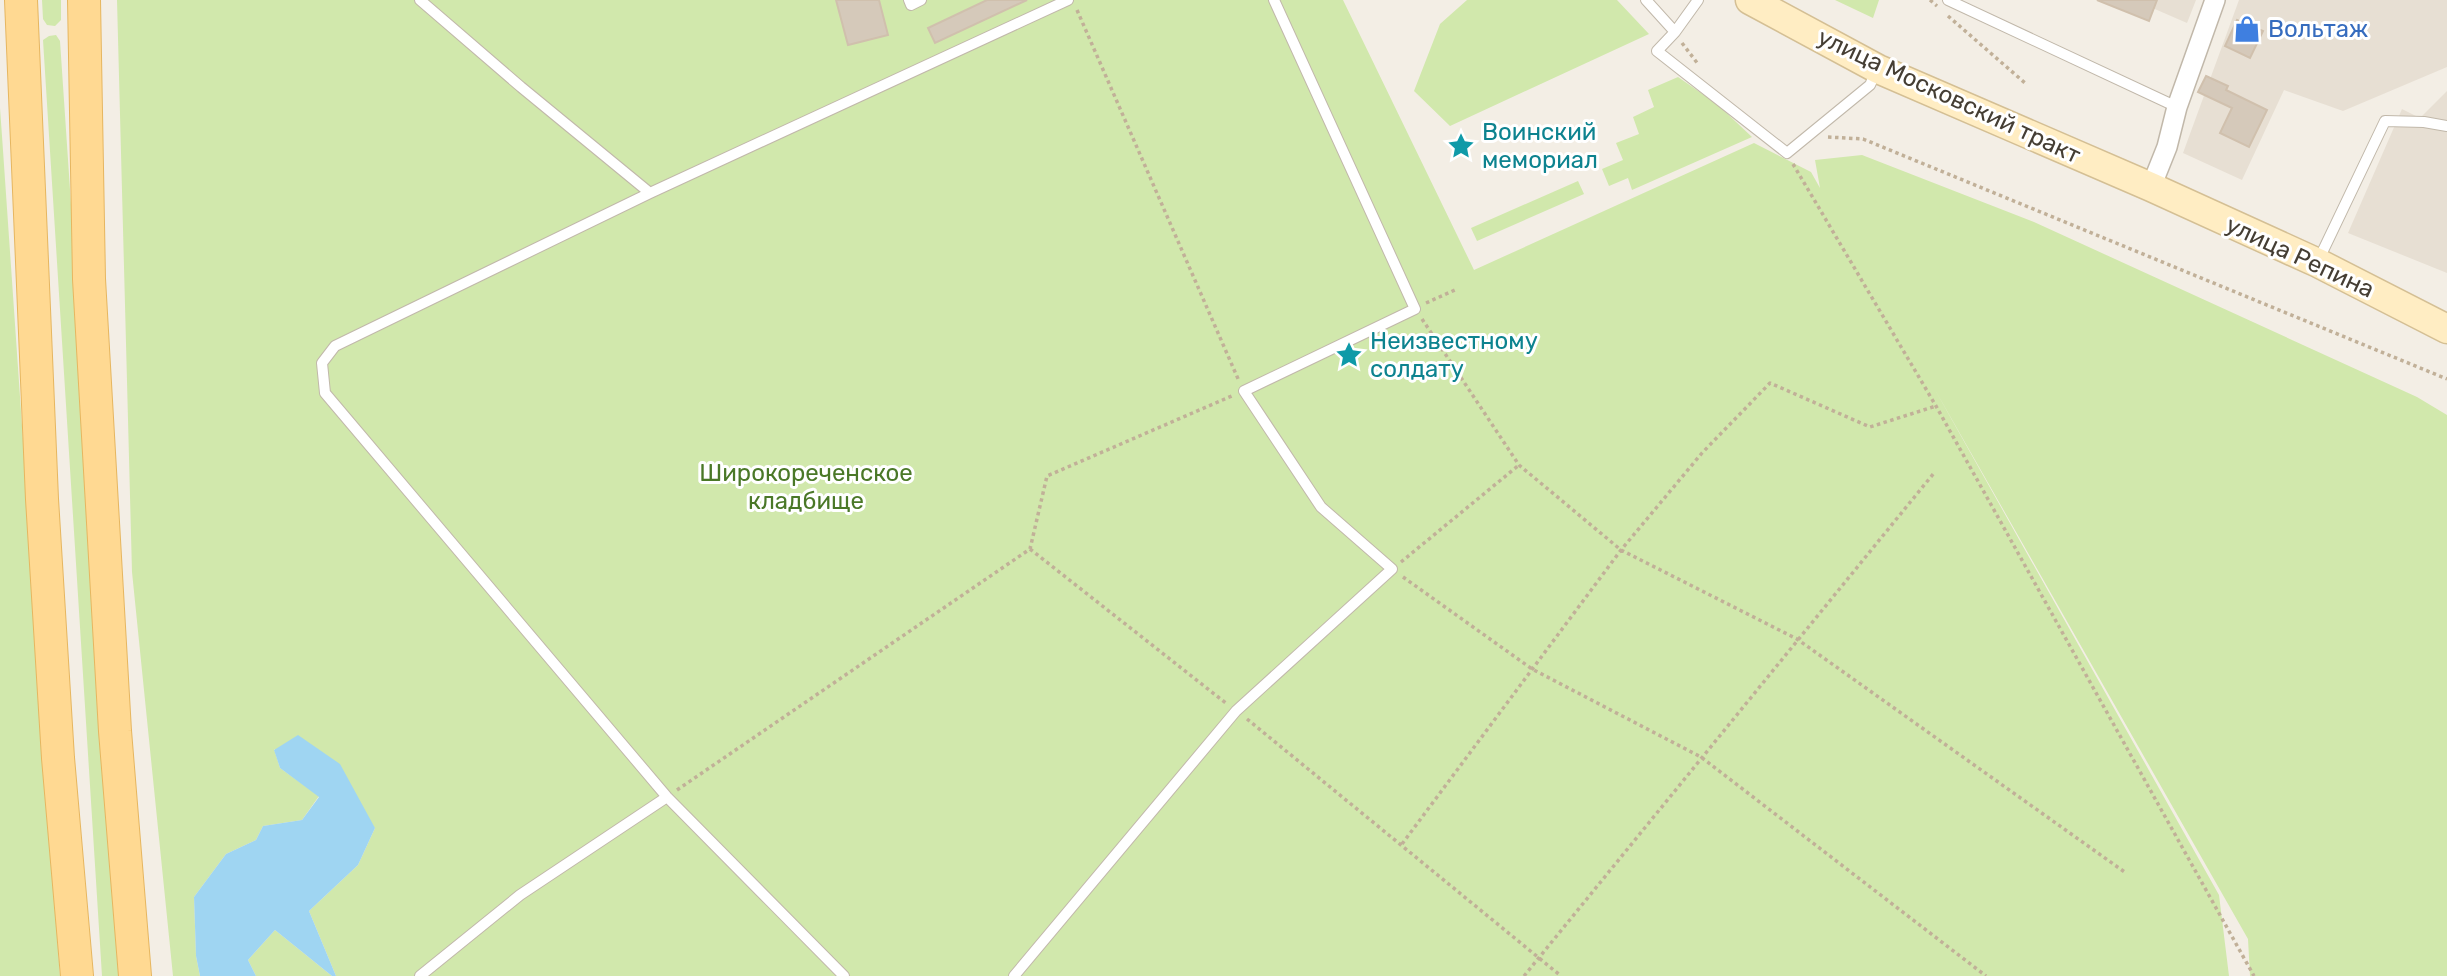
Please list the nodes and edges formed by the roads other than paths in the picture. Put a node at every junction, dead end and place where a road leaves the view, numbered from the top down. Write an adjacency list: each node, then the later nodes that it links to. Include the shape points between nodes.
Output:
1 (21, 0): 22 (main road, via 42,499)
2 (84, 0): 23 (main road, via 91,306 115,731)
3 (420, 0): 18 (lane)
4 (909, 0): 5 (lane, via 911,5)
5 (921, 0)
6 (1070, 0): 18 (lane)
7 (1274, 0): 26 (lane, via 1415,309 1244,391 1321,507 1392,569 1236,711)
8 (1646, 0): 13 (lane)
9 (1698, 0): 13 (lane)
10 (1750, 0): 14 (main road, улица Московский тракт)
11 (1948, 0): 15 (lane)
12 (2215, 0): 15 (street)
13 (1675, 32): 14 (lane, via 1657,51 1787,153 1870,85)
14 (1878, 69): 17 (main road, улица Московский тракт)
15 (2177, 107): 17 (street)
16 (2447, 126): 19 (lane, via 2385,121)
17 (2151, 187): 19 (main road, улица Репина)
18 (650, 192): 21 (lane, via 335,346 323,363 325,393)
19 (2318, 263): 20 (main road, улица Репина)
20 (2447, 329)
21 (667, 797): 24 (lane, via 520,895); 25 (lane)
22 (77, 976)
23 (135, 976)
24 (420, 976)
25 (844, 976)
26 (1014, 976)

